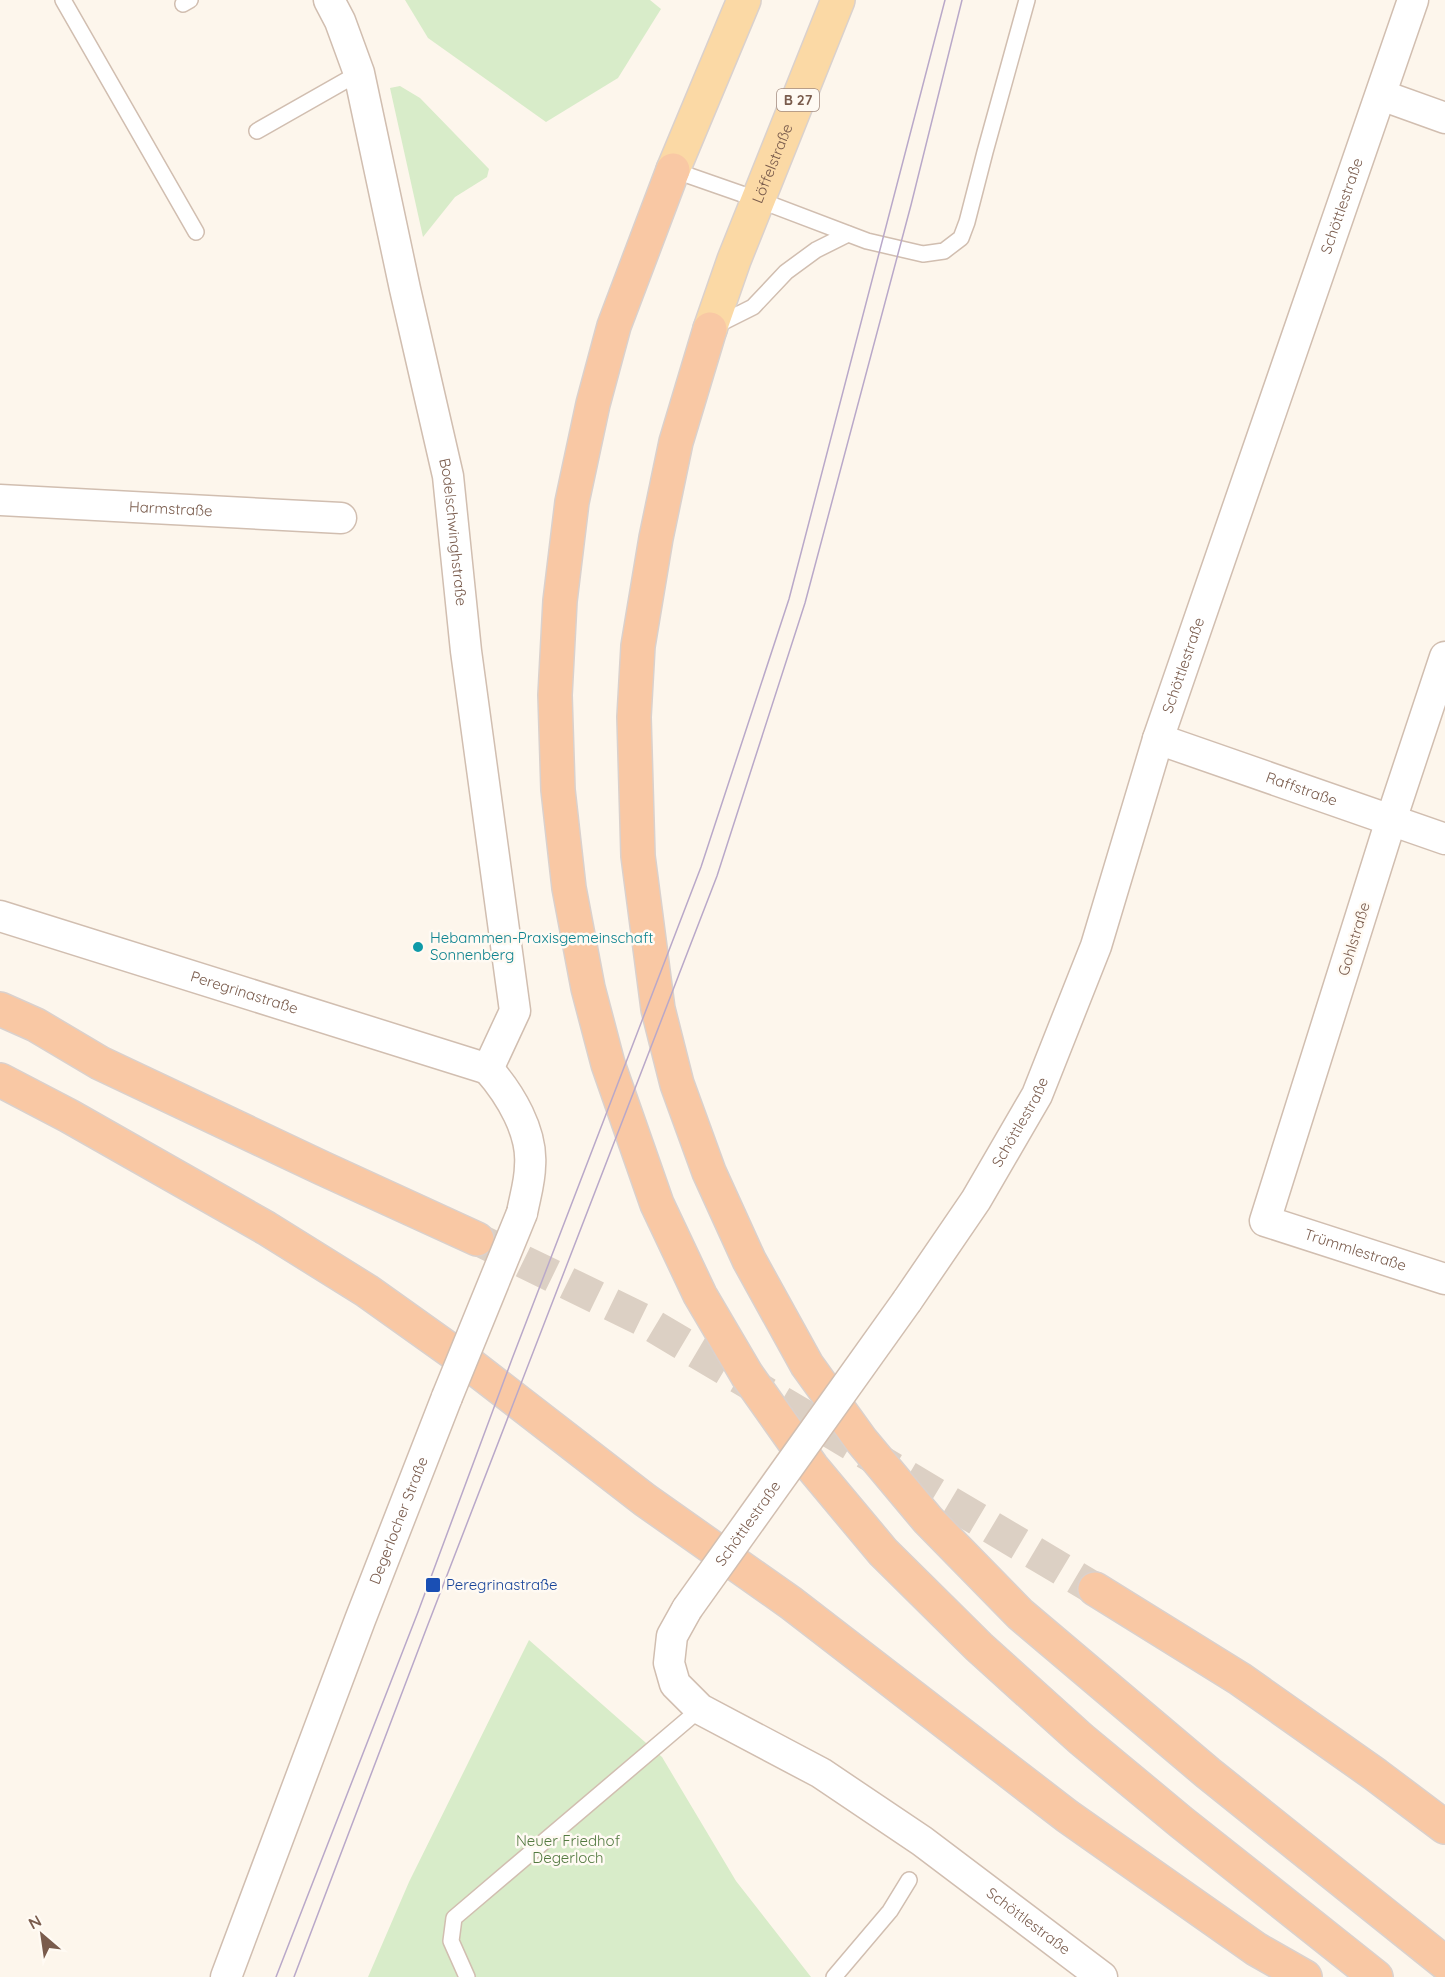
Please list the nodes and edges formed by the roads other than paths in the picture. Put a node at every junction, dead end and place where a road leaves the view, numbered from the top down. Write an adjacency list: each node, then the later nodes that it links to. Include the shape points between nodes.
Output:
1 (63, 0): 13 (lane)
2 (329, 0): 7 (street, Bodelschwinghstraße)
3 (744, 0): 11 (main road)
4 (838, 0): 12 (main road, Löffelstraße / B 27)
5 (1027, 0): 14 (lane, via 961,238 944,251 923,254)
6 (1413, 0): 8 (street, Schöttlestraße)
7 (359, 73): 10 (lane); 24 (street, Bodelschwinghstraße, via 448,476 466,651 515,1011)
8 (1381, 95): 9 (street); 19 (street, Schöttlestraße)
9 (1445, 118)
10 (257, 131)
11 (673, 170): 12 (lane); 39 (highway, via 614,326 593,404 571,513 560,601 555,695 559,801 569,888 588,988 608,1064 657,1204 700,1295 747,1375 812,1467 883,1552 979,1647 1081,1738)
12 (759, 200): 14 (lane); 15 (main road, Löffelstraße / B 27)
13 (196, 232)
14 (848, 234): 15 (lane, via 816,250 786,272 753,307)
15 (710, 329): 33 (highway, via 676,442 656,538 639,646 635,770 638,856 658,1009 678,1084 709,1172 740,1241 807,1365 861,1440 937,1529 1020,1614 1208,1773)
16 (0, 500): 17 (street, Harmstraße)
17 (341, 518)
18 (1445, 657): 20 (street, Gohlstraße)
19 (1158, 740): 20 (street, Raffstraße); 30 (street, Schöttlestraße, bridge, via 1096,946 1037,1095 976,1200 687,1609 672,1636 669,1663 675,1684)
20 (1391, 820): 21 (street, Raffstraße); 26 (street, Gohlstraße)
21 (1445, 839)
22 (0, 916): 24 (street, Peregrinastraße)
23 (0, 1009): 27 (highway, via 110,1068)
24 (488, 1069): 34 (street, Degerlocher Straße, bridge, via 504,1087 525,1127 531,1165 522,1213 360,1620)
25 (0, 1080): 38 (highway, via 256,1222 367,1291 468,1363 645,1500 791,1603 1067,1816 1256,1949)
26 (1265, 1221): 28 (street, Trümmlestraße)
27 (477, 1239)
28 (1445, 1279)
29 (1095, 1589): 31 (highway, via 1240,1679)
30 (700, 1709): 35 (lane, via 454,1918 451,1941); 37 (street, Schöttlestraße, via 839,1785 922,1841)
31 (1445, 1827)
32 (909, 1880): 36 (lane, via 890,1911)
33 (1445, 1963)
34 (226, 1977)
35 (467, 1977)
36 (834, 1977)
37 (1102, 1977)
38 (1305, 1977)
39 (1376, 1977)

